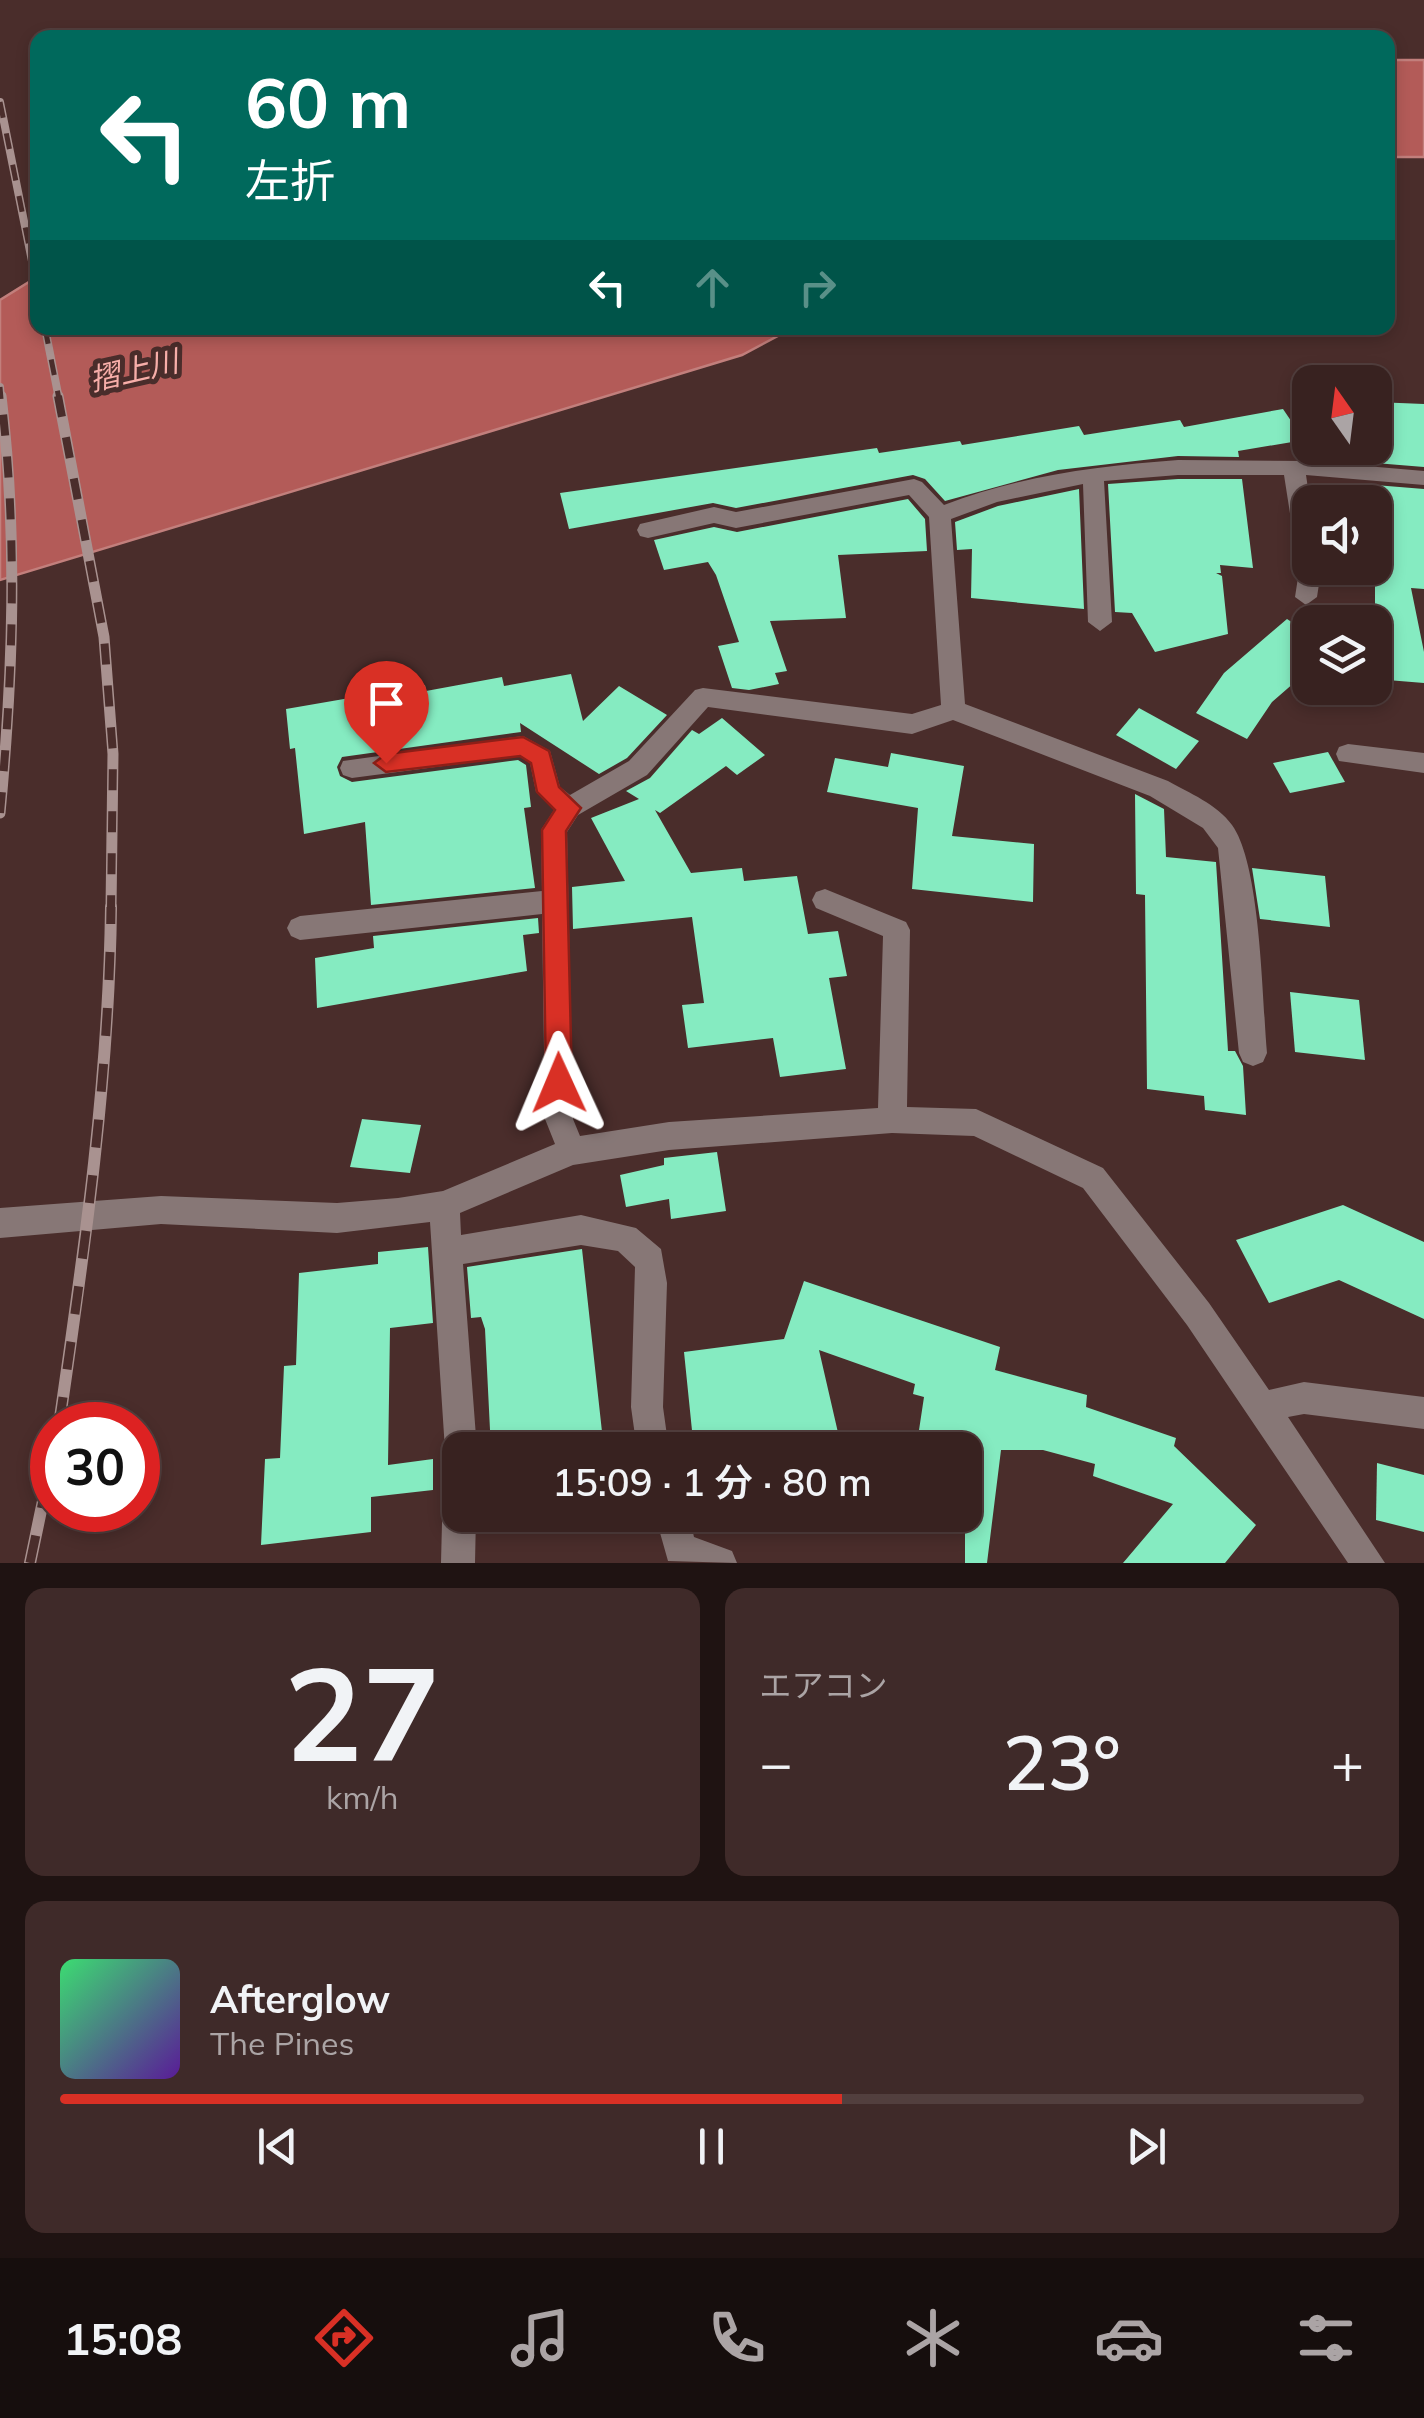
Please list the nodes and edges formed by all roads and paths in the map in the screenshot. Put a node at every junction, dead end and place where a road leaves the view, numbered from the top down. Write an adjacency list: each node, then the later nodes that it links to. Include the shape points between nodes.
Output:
1 (1294, 469): 2 (street, via 1153,468); 3 (street); 6 (street, via 1310,571)
2 (1092, 476): 4 (street, via 974,499); 7 (street)
3 (1424, 478)
4 (940, 515): 5 (street, via 914,487); 8 (street)
5 (648, 530)
6 (1306, 597)
7 (1100, 622)
8 (953, 710): 12 (street, via 912,724 703,697 638,768); 16 (street, via 1159,790 1212,820 1230,842 1236,868)
9 (1348, 754): 10 (street)
10 (1424, 763)
11 (352, 768): 12 (street, via 523,746 541,758 549,792)
12 (569, 808): 14 (street, via 554,830)
13 (825, 900): 17 (street, via 897,930)
14 (555, 902): 15 (street); 18 (street, via 559,1119)
15 (300, 928)
16 (1253, 1054)
17 (892, 1120): 18 (street, via 668,1136); 22 (street, via 976,1122 1092,1178)
18 (572, 1151): 19 (street)
19 (444, 1205): 20 (street, via 337,1218 161,1210); 21 (street)
20 (0, 1223)
21 (448, 1252): 24 (street); 25 (street, via 581,1230 626,1238 650,1260)
22 (1262, 1407): 23 (street, via 1304,1398); 30 (street)
23 (1424, 1413)
24 (460, 1432)
25 (648, 1432)
26 (459, 1532): 28 (street)
27 (676, 1532): 29 (street, via 680,1550)
28 (458, 1563)
29 (720, 1563)
30 (1368, 1563)

